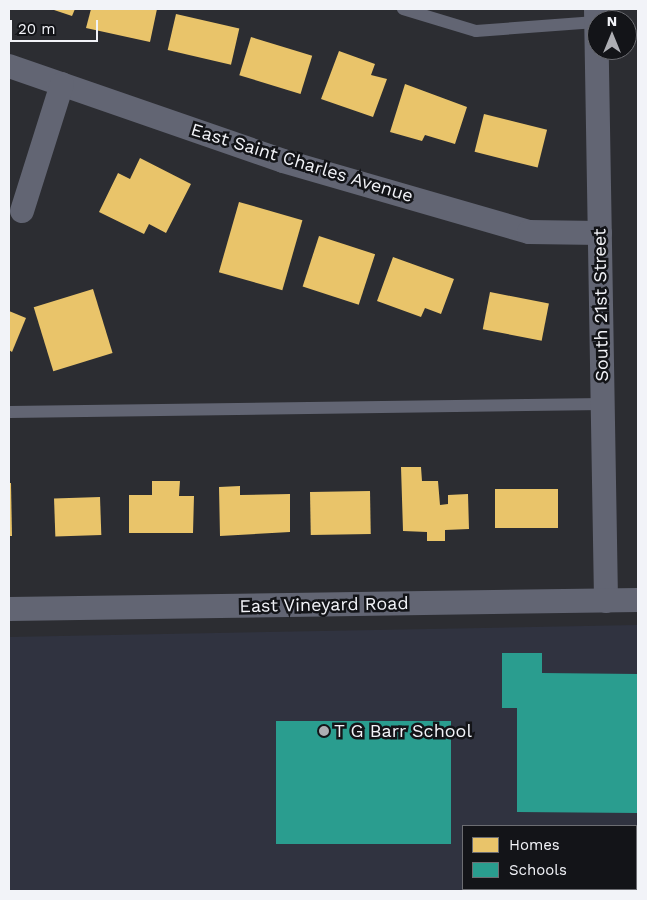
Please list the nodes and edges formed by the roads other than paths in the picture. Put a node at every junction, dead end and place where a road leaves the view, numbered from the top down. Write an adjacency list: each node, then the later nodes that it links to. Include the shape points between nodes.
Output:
1 (403, 9): 2 (lane, via 476,31)
2 (587, 16)
3 (597, 60): 7 (street, South 21st Street)
4 (9, 66): 5 (street, East Saint Charles Avenue)
5 (62, 84): 6 (street); 7 (street, East Saint Charles Avenue, via 283,161 529,232)
6 (22, 211)
7 (600, 233): 8 (street, South 21st Street)
8 (603, 404): 9 (lane); 11 (street, South 21st Street)
9 (9, 412)
10 (638, 600): 11 (street, East Vineyard Road)
11 (606, 601): 12 (street, East Vineyard Road)
12 (9, 609)

